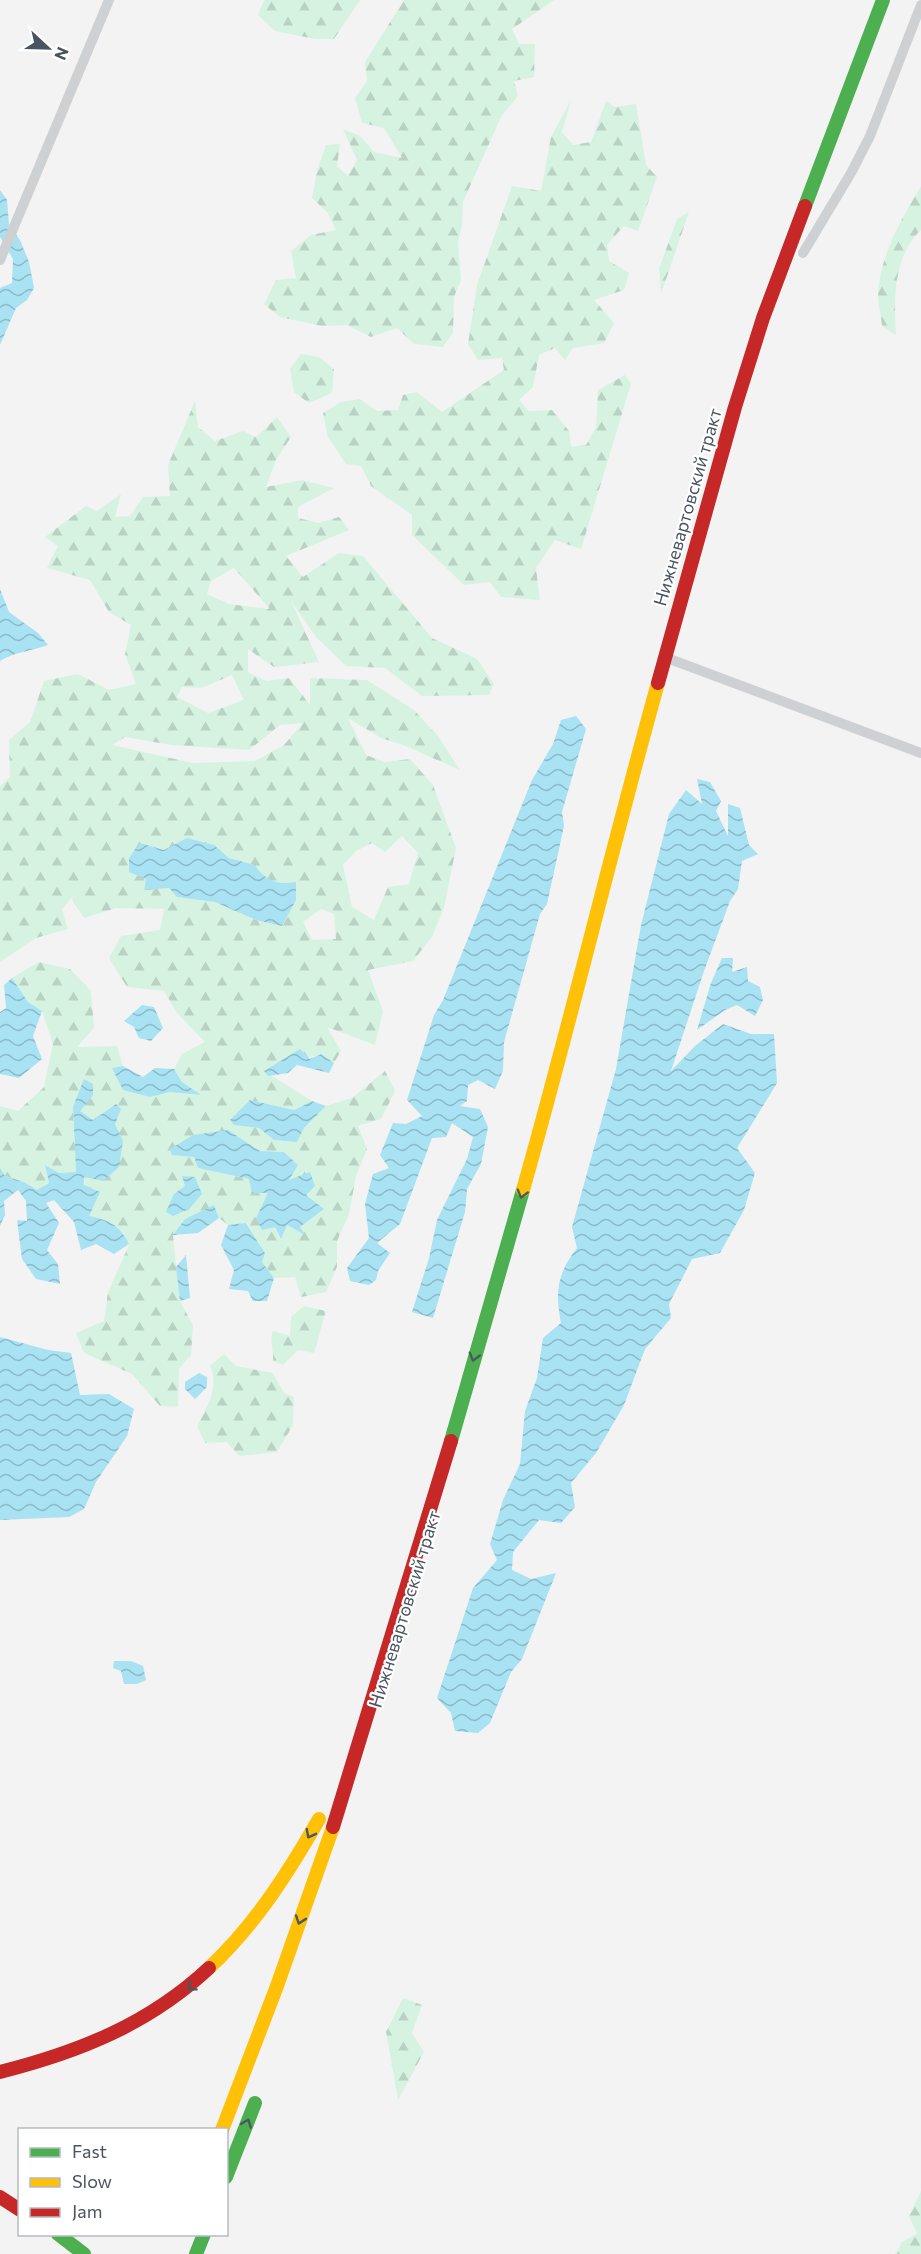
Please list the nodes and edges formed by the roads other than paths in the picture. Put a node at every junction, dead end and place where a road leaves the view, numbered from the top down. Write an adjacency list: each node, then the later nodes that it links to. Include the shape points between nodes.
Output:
1 (110, 0): 4 (lane)
2 (883, 0): 5 (main road, Нижневартовский тракт)
3 (921, 5): 5 (lane, via 885,101 851,173)
4 (0, 260)
5 (763, 318): 6 (main road, Нижневартовский тракт)
6 (664, 656): 7 (lane); 8 (main road, Нижневартовский тракт)
7 (921, 753)
8 (567, 1037): 9 (main road, Нижневартовский тракт); 10 (main road, Нижневартовский тракт, one-way to 10)
9 (531, 1214)
10 (390, 1645): 11 (main road, one-way to 11, via 321,1814 298,1858 234,1945 196,1983 115,2035 73,2052); 13 (main road, Нижневартовский тракт, one-way to 13, via 335,1821)
11 (0, 2072)
12 (260, 2091): 14 (main road, one-way to 12)
13 (223, 2128)
14 (228, 2172)
15 (0, 2197): 16 (main road)
16 (18, 2209)
17 (59, 2236): 19 (main road)
18 (204, 2236): 20 (main road)
19 (84, 2254)
20 (196, 2254)

